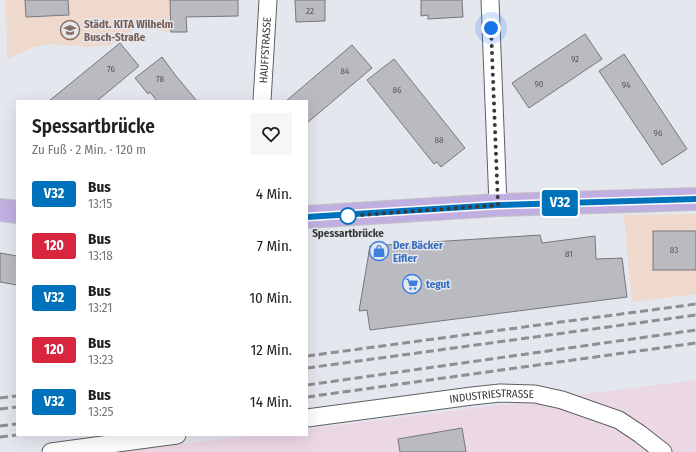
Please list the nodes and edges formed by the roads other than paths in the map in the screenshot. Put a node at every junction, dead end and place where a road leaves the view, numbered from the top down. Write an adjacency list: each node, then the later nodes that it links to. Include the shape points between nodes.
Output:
1 (268, 0): 3 (street, HAUFFSTRASSE)
2 (490, 0): 5 (street)
3 (262, 100)
4 (696, 199): 5 (main road)
5 (498, 205): 8 (main road)
6 (0, 210): 7 (main road)
7 (16, 212)
8 (308, 217)
9 (308, 418): 12 (street, INDUSTRIESTRASSE, via 500,393 535,394 562,400 619,420)
10 (170, 436): 11 (street)
11 (51, 452)
12 (663, 452)

